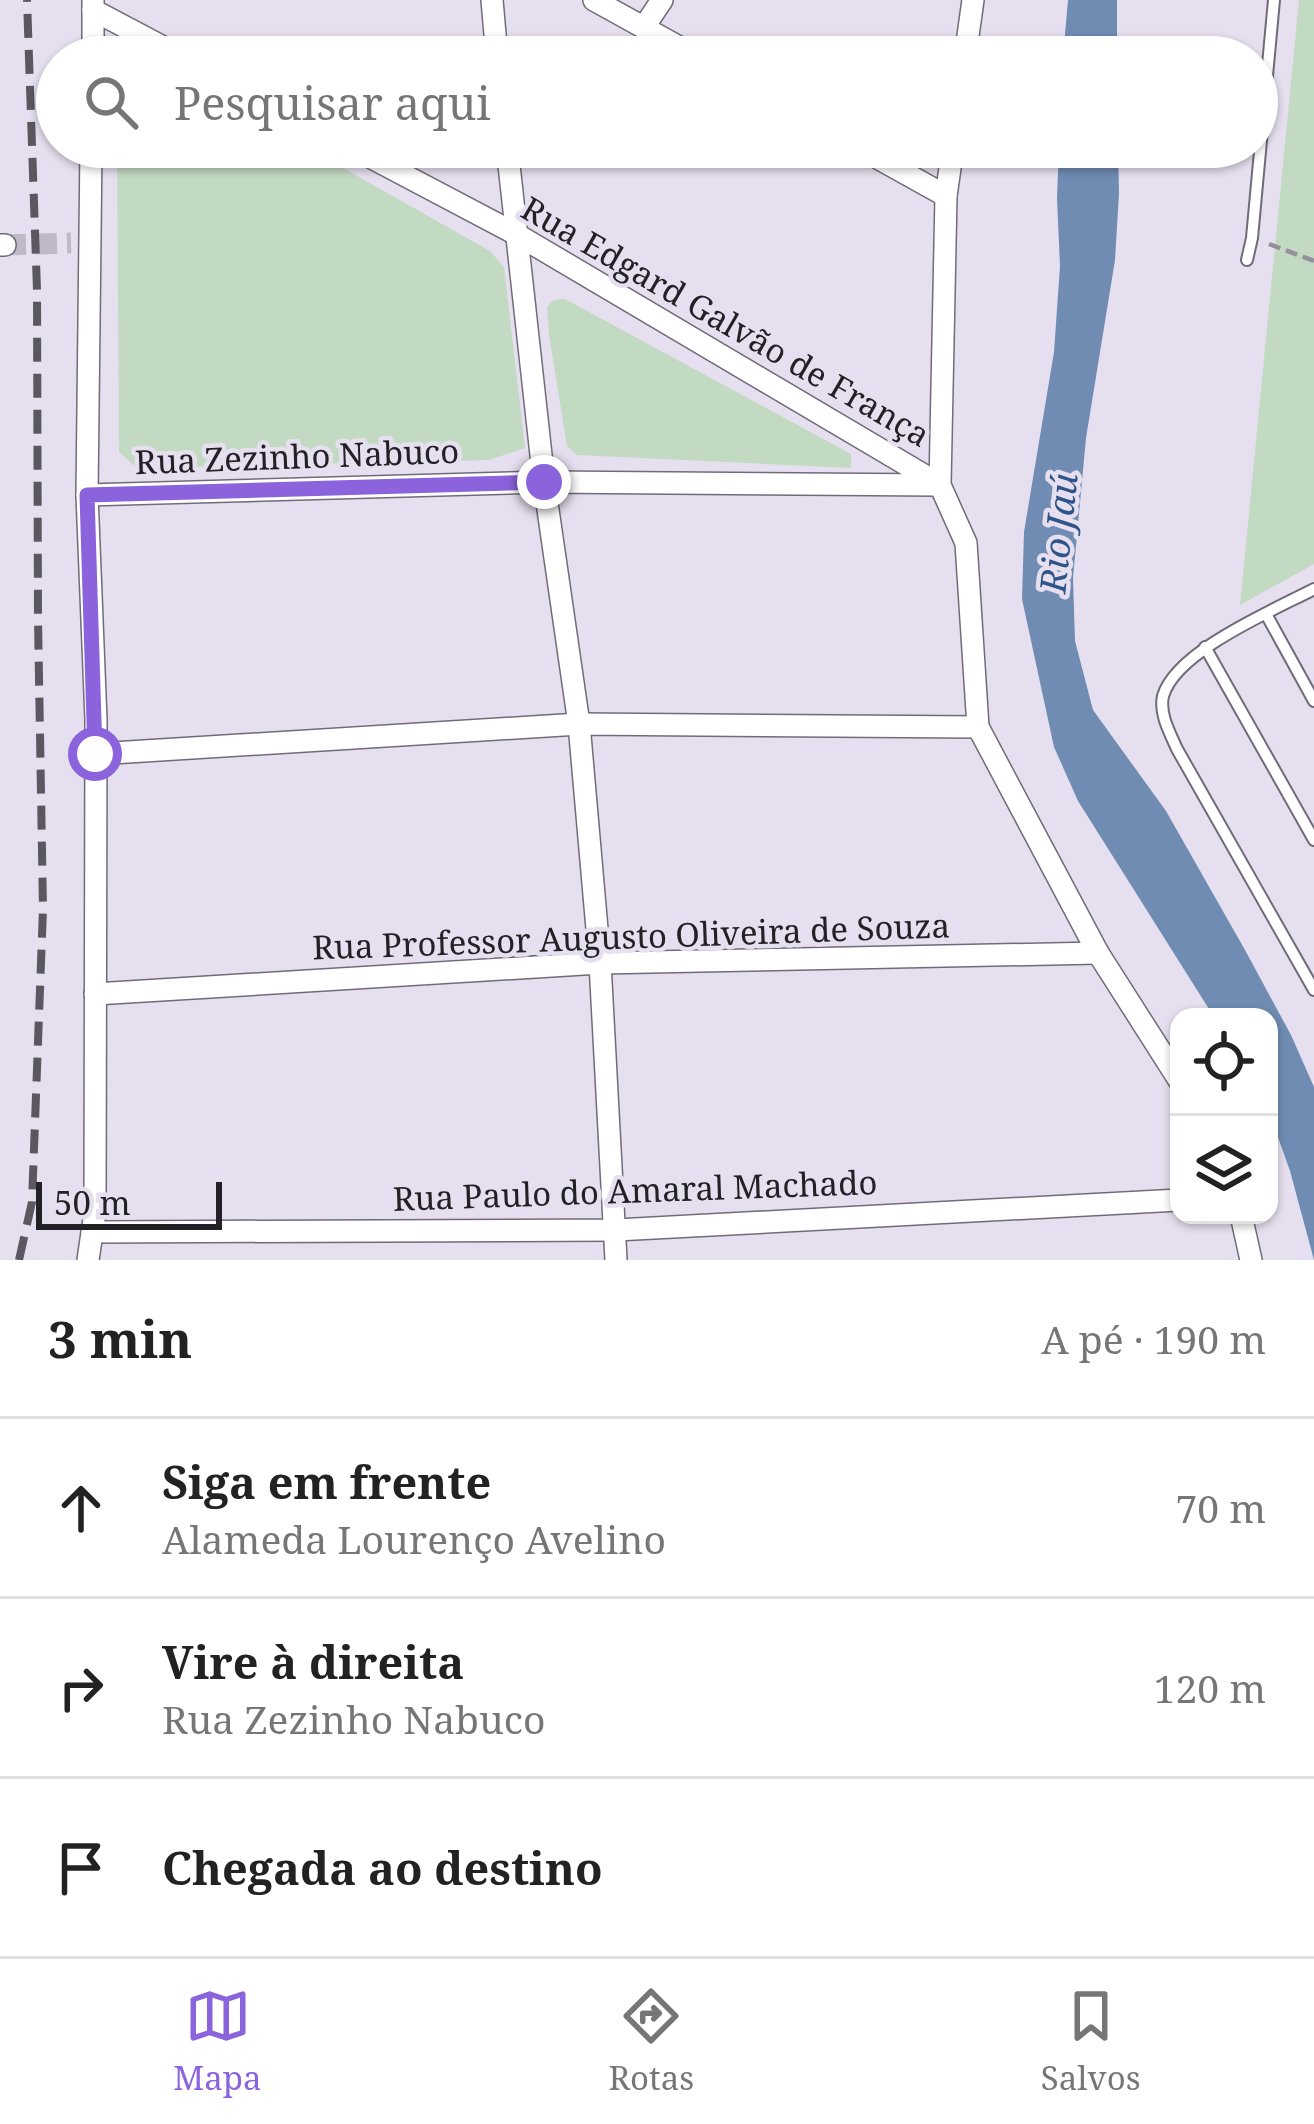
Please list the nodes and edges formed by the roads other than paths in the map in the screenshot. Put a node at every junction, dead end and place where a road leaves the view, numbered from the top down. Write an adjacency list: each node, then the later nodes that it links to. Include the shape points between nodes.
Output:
1 (492, 0): 10 (street)
2 (594, 0): 7 (street)
3 (662, 0): 7 (street)
4 (974, 0): 12 (street)
5 (1274, 0): 13 (lane)
6 (93, 5): 8 (street); 9 (street)
7 (644, 27): 11 (street)
8 (93, 36)
9 (146, 36)
10 (495, 36)
11 (660, 36)
12 (968, 36)
13 (1271, 36)
14 (89, 168): 25 (street, via 80,243)
15 (391, 168): 21 (street, Rua Edgard Galvão de França)
16 (509, 168): 21 (street)
17 (896, 168): 20 (street)
18 (949, 168): 20 (street)
19 (1258, 168): 22 (lane)
20 (946, 196): 24 (street)
21 (516, 234): 23 (street); 24 (street, Rua Edgard Galvão de França)
22 (1247, 260)
23 (544, 482): 24 (street, Rua Zezinho Nabuco); 25 (street, Rua Zezinho Nabuco); 30 (street)
24 (940, 485): 31 (street, via 966,543)
25 (87, 495): 32 (street)
26 (1314, 589): 27 (lane)
27 (1266, 614): 28 (lane); 29 (lane)
28 (1205, 647): 33 (lane); 36 (lane, via 1177,672 1162,711)
29 (1314, 701)
30 (579, 724): 31 (street); 32 (street); 35 (street)
31 (978, 728): 34 (street)
32 (95, 754): 37 (street)
33 (1314, 840)
34 (1098, 953): 35 (street, Rua Professor Augusto Oliveira de Souza); 38 (street)
35 (600, 962): 37 (street, Rua Professor Augusto Oliveira de Souza); 41 (street)
36 (1314, 990)
37 (95, 994): 42 (street)
38 (1170, 1066)
39 (1170, 1200): 41 (street, Rua Paulo do Amaral Machado)
40 (1243, 1224): 45 (street)
41 (616, 1230): 42 (street, Rua Paulo do Amaral Machado); 44 (street)
42 (92, 1232): 43 (street)
43 (88, 1260)
44 (616, 1260)
45 (1251, 1260)

